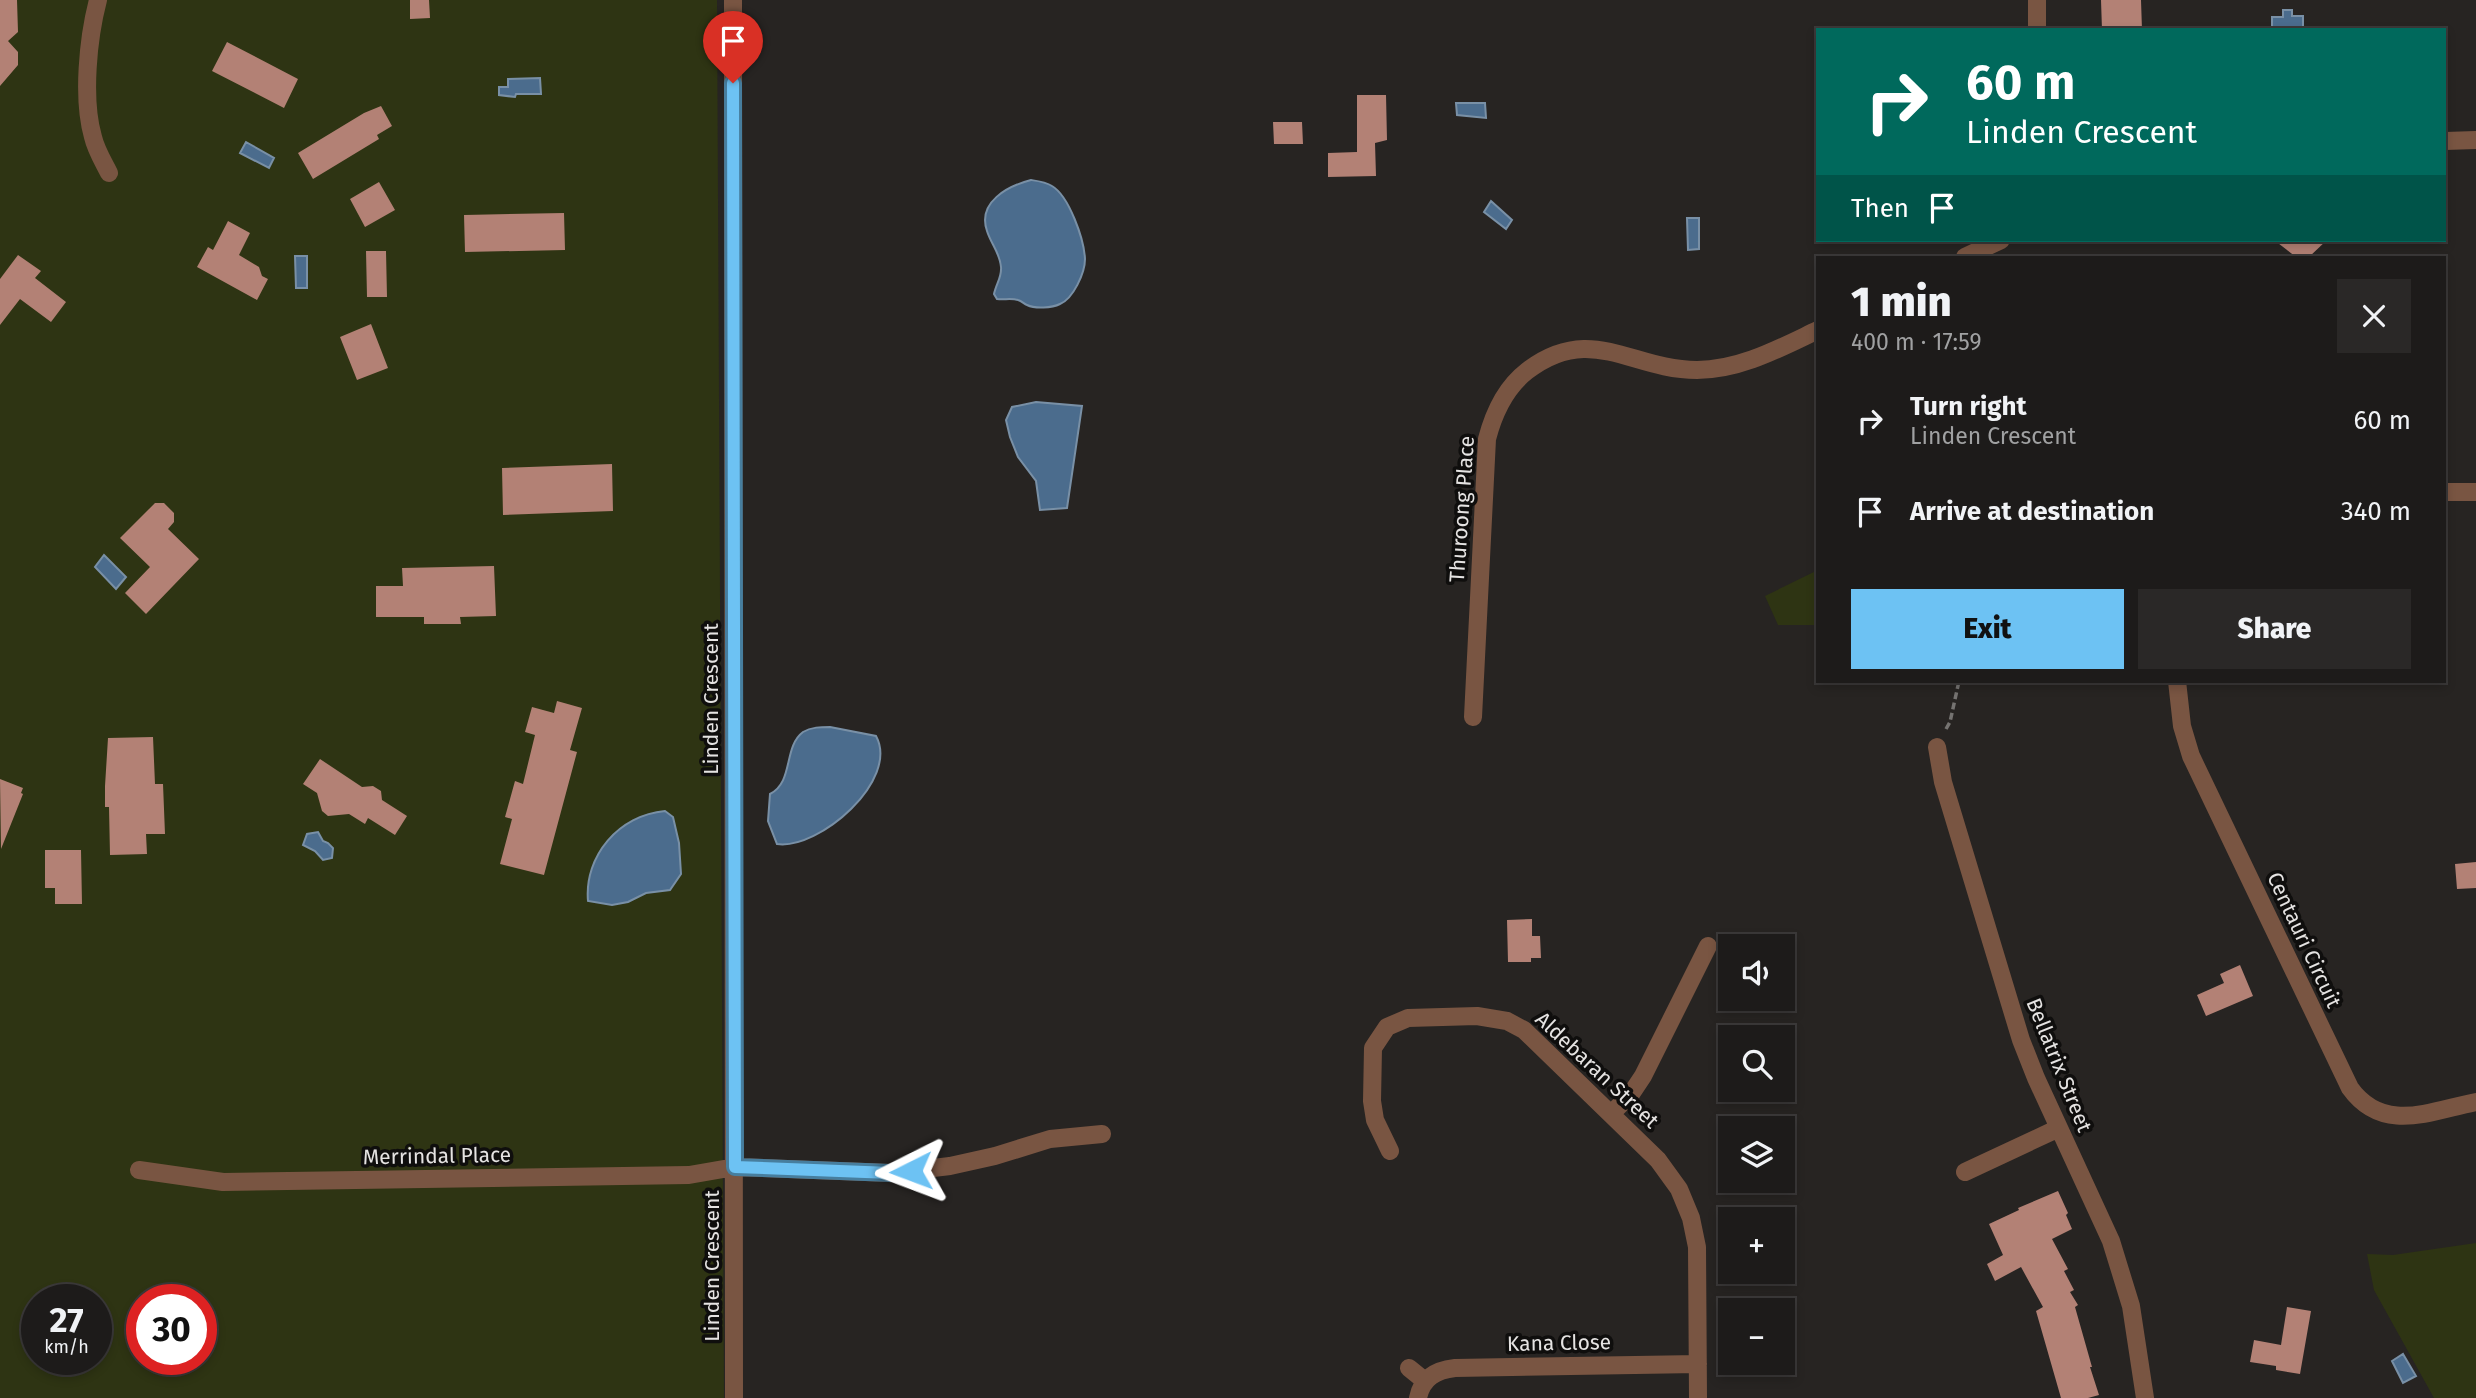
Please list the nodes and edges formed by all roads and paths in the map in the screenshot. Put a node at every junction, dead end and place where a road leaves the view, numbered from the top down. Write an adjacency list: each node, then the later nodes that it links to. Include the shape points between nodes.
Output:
1 (98, 0): 7 (street, via 88,98 92,135)
2 (733, 0): 23 (street, Linden Crescent)
3 (2036, 0): 4 (street)
4 (2037, 28)
5 (2476, 140): 6 (street)
6 (2446, 141)
7 (109, 173)
8 (1997, 242): 9 (street)
9 (1967, 256)
10 (1816, 331): 15 (street, Thuroong Place, via 1764,355 1706,369 1679,368 1605,351 1569,350 1545,359 1511,387 1496,411 1487,439)
11 (2446, 492): 12 (street)
12 (2476, 492)
13 (1959, 683): 16 (path, via 1950,722)
14 (2177, 683): 18 (street, Centauri Circuit, via 2191,756 2350,1088 2367,1107 2390,1116)
15 (1473, 717)
16 (1937, 747): 20 (street, Bellatrix Street, via 1943,782 2010,1006)
17 (1708, 946): 19 (street, via 1643,1076)
18 (2476, 1102)
19 (1612, 1113): 22 (street, Aldebaran Street, via 1516,1025 1476,1016 1408,1018 1387,1027 1372,1055 1375,1120); 26 (street, Aldebaran Street, via 1669,1175 1691,1218 1697,1247)
20 (2059, 1128): 25 (street); 31 (street, Bellatrix Street, via 2119,1265 2137,1334)
21 (1102, 1134): 23 (street, Merrindal Place, via 1050,1139 950,1166 891,1173)
22 (1390, 1151)
23 (735, 1167): 24 (street, Merrindal Place, via 689,1175 223,1182); 29 (street, Linden Crescent)
24 (139, 1170)
25 (1965, 1172)
26 (1698, 1364): 28 (street, Kana Close, via 1455,1368 1437,1372); 30 (street, Aldebaran Street)
27 (1409, 1368): 28 (street, Kana Close)
28 (1422, 1390)
29 (734, 1398)
30 (1698, 1398)
31 (2145, 1398)

